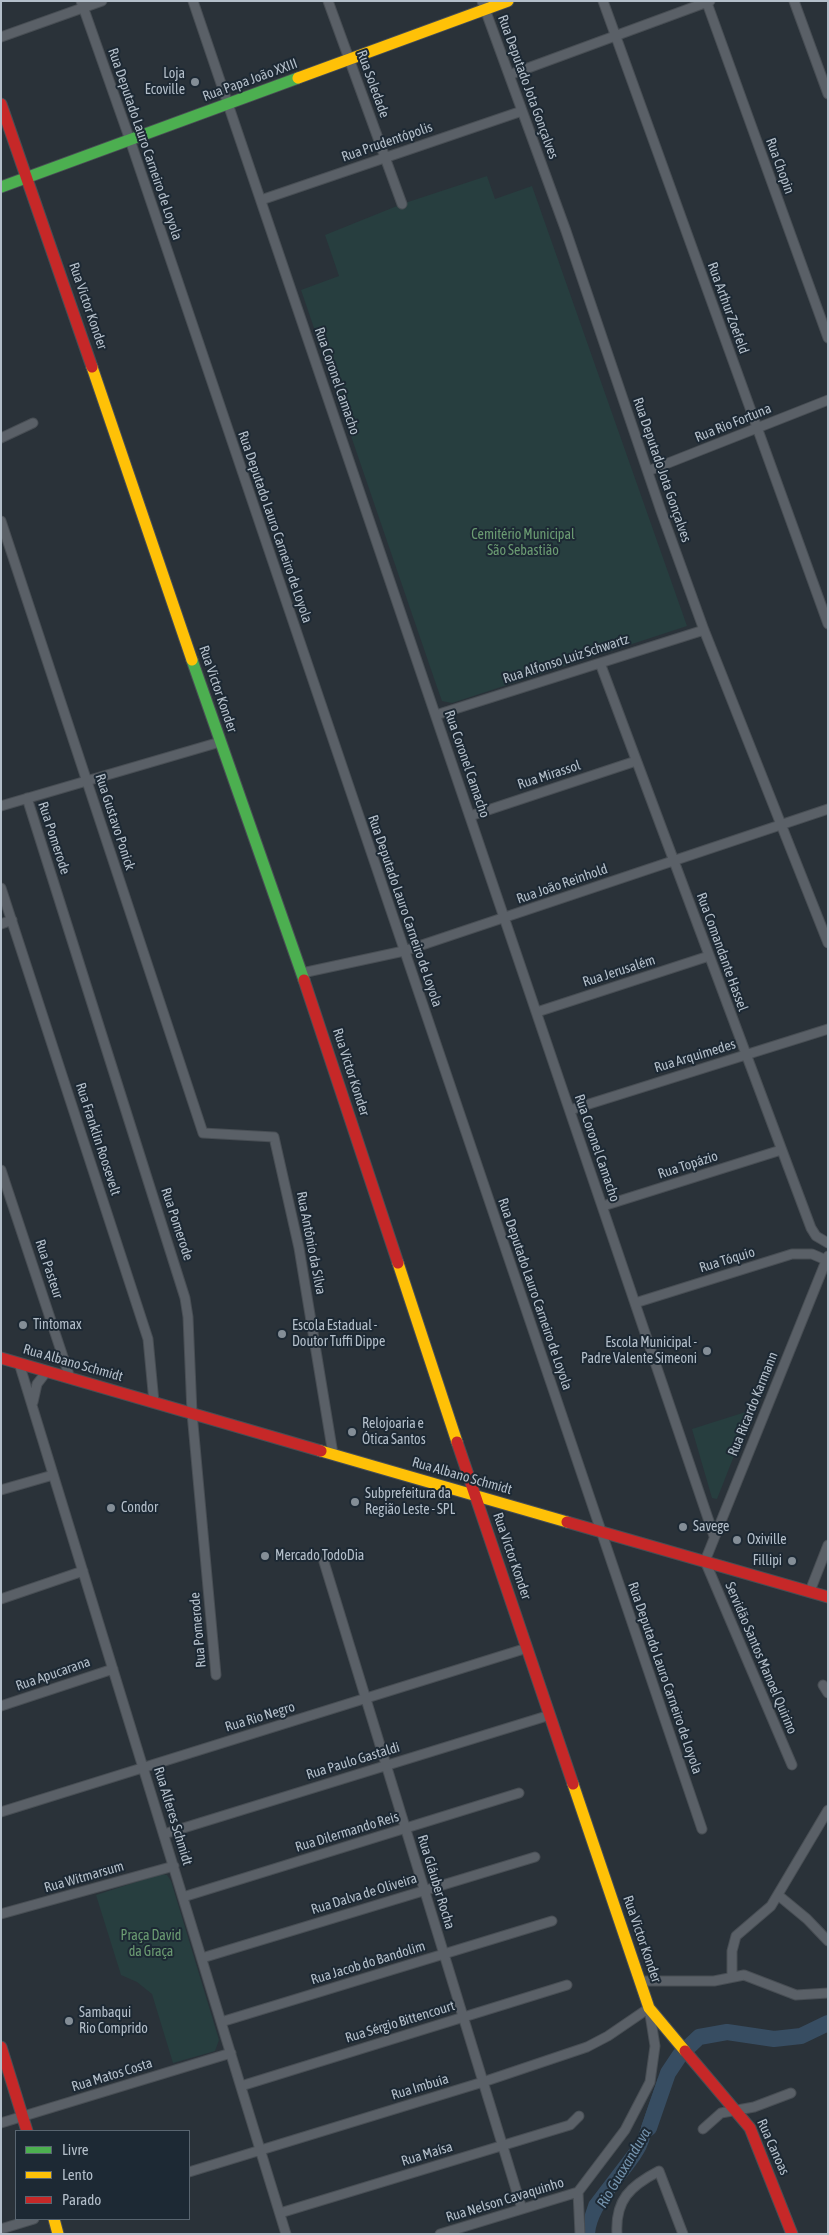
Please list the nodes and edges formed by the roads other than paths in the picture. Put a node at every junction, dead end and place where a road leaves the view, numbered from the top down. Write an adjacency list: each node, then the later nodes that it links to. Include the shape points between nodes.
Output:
1 (102, 1): 8 (street)
2 (194, 1): 16 (street, Rua Coronel Camacho)
3 (328, 1): 12 (street, Rua Soledade)
4 (508, 1): 9 (street, Rua Papa João XXIII)
5 (603, 1): 10 (street, Rua Arthur Zoefeld)
6 (794, 1): 14 (street)
7 (709, 2): 10 (street); 24 (street, Rua Chopin)
8 (82, 5): 11 (street); 18 (street, Rua Deputado Lauro Carneiro de Loyola)
9 (484, 5): 12 (street, Rua Papa João XXIII); 13 (street, Rua Deputado Jota Gonçalves)
10 (616, 36): 13 (street); 27 (street, Rua Arthur Zoefeld)
11 (1, 37)
12 (349, 60): 16 (street, Rua Papa João XXIII); 19 (street, Rua Soledade)
13 (509, 75): 17 (street, Rua Deputado Jota Gonçalves)
14 (828, 94)
15 (1, 104): 20 (street, Rua Victor Konder)
16 (229, 104): 18 (street, Rua Papa João XXIII); 22 (street, Rua Coronel Camacho)
17 (522, 111): 19 (street, Rua Prudentópolis); 29 (street, Rua Deputado Jota Gonçalves)
18 (130, 140): 20 (street, Rua Papa João XXIII); 49 (street, Rua Deputado Lauro Carneiro de Loyola)
19 (385, 158): 22 (street, Rua Prudentópolis); 23 (street, Rua Soledade)
20 (28, 178): 21 (street, Rua Papa João XXIII); 35 (street, Rua Victor Konder)
21 (1, 187)
22 (261, 200): 34 (street, Rua Coronel Camacho)
23 (402, 204)
24 (828, 338)
25 (828, 400): 27 (street, Rua Rio Fortuna)
26 (33, 423): 28 (street)
27 (757, 428): 29 (street, Rua Rio Fortuna); 31 (street, Rua Arthur Zoefeld)
28 (1, 438)
29 (648, 471): 32 (street, Rua Deputado Jota Gonçalves)
30 (1, 521): 37 (street, Rua Gustavo Ponick)
31 (828, 624)
32 (704, 630): 33 (street, Rua Alfonso Luiz Schwartz); 42 (street, Rua Deputado Jota Gonçalves)
33 (600, 663): 34 (street, Rua Alfonso Luiz Schwartz); 36 (street, Rua Comandante Hassel)
34 (436, 715): 41 (street, Rua Coronel Camacho)
35 (220, 742): 37 (street); 51 (street, Rua Victor Konder)
36 (636, 761): 41 (street, Rua Mirassol); 43 (street, Rua Comandante Hassel)
37 (87, 780): 38 (street); 56 (street, Rua Gustavo Ponick)
38 (27, 798): 39 (street); 69 (street, Rua Pomerode, via 183,1287 188,1317)
39 (1, 806)
40 (828, 809): 42 (street, Rua João Reinhold)
41 (470, 816): 45 (street, Rua Coronel Camacho)
42 (781, 825): 43 (street, Rua João Reinhold); 48 (street, Rua Deputado Jota Gonçalves)
43 (674, 861): 45 (street, Rua João Reinhold); 50 (street, Rua Comandante Hassel)
44 (1, 888): 46 (street, Rua Franklin Roosevelt)
45 (505, 918): 49 (street, Rua João Reinhold); 52 (street, Rua Coronel Camacho)
46 (12, 920): 47 (street); 67 (street, Rua Franklin Roosevelt, via 148,1339)
47 (1, 924)
48 (828, 942)
49 (404, 951): 51 (street, Rua João Reinhold); 74 (street, Rua Deputado Lauro Carneiro de Loyola)
50 (709, 956): 52 (street, Rua Jerusalém); 54 (street, Rua Comandante Hassel)
51 (302, 973): 73 (street, Rua Victor Konder)
52 (537, 1012): 55 (street, Rua Coronel Camacho)
53 (828, 1029): 54 (street, Rua Arquimedes)
54 (746, 1055): 55 (street, Rua Arquimedes); 57 (street, Rua Comandante Hassel)
55 (570, 1110): 59 (street, Rua Coronel Camacho)
56 (203, 1133): 70 (street, Rua Antônio da Silva, via 274,1136 300,1257)
57 (782, 1150): 59 (street, Rua Topázio); 60 (street, Rua Comandante Hassel, via 811,1228 816,1236)
58 (1, 1170): 66 (street, Rua Pasteur)
59 (602, 1206): 62 (street, Rua Coronel Camacho)
60 (828, 1243)
61 (827, 1258): 62 (street, Rua Tóquio, via 792,1254); 75 (street, Rua Ricardo Karmann)
62 (635, 1303): 75 (street, Rua Coronel Camacho)
63 (1, 1358): 64 (street, Rua Albano Schmidt)
64 (19, 1363): 65 (street, Rua Albano Schmidt); 68 (street, Rua Alferes Schmidt)
65 (47, 1371): 66 (street, Rua Albano Schmidt); 68 (street, via 37,1384)
66 (70, 1378): 67 (street, Rua Albano Schmidt)
67 (154, 1402): 69 (street, Rua Albano Schmidt)
68 (32, 1407): 71 (street, Rua Alferes Schmidt)
69 (192, 1413): 70 (street, Rua Albano Schmidt); 85 (street, Rua Pomerode)
70 (333, 1454): 73 (street, Rua Albano Schmidt)
71 (53, 1475): 72 (street); 79 (street, Rua Alferes Schmidt)
72 (1, 1490)
73 (476, 1496): 74 (street, Rua Albano Schmidt); 83 (street, Rua Victor Konder)
74 (602, 1532): 77 (street, Rua Albano Schmidt); 96 (street, Rua Deputado Lauro Carneiro de Loyola)
75 (714, 1536): 77 (street, Rua Ricardo Karmann)
76 (828, 1545): 80 (street)
77 (705, 1561): 80 (street, Rua Albano Schmidt); 89 (street, Servidão Santos Manoel Quirino)
78 (324, 1562): 86 (street, Rua Gláuber Rocha)
79 (83, 1571): 82 (street); 84 (street, Rua Alferes Schmidt)
80 (810, 1591): 81 (street, Rua Albano Schmidt)
81 (828, 1597)
82 (1, 1599)
83 (527, 1648): 86 (street, Rua Rio Negro); 88 (street, Rua Victor Konder)
84 (113, 1669): 87 (street, Rua Apucarana); 91 (street, Rua Alferes Schmidt)
85 (216, 1676)
86 (365, 1698): 90 (street, Rua Gláuber Rocha); 91 (street, Rua Rio Negro)
87 (1, 1706)
88 (550, 1716): 90 (street, Rua Paulo Gastaldi); 109 (street, Rua Victor Konder)
89 (792, 1765)
90 (386, 1766): 95 (street, Rua Gláuber Rocha); 97 (street, Rua Paulo Gastaldi)
91 (143, 1768): 94 (street, Rua Rio Negro); 97 (street, Rua Alferes Schmidt)
92 (519, 1793): 95 (street, Rua Dilermando Reis)
93 (828, 1810): 101 (street)
94 (1, 1812)
95 (405, 1828): 100 (street, Rua Gláuber Rocha); 102 (street, Rua Dilermando Reis)
96 (702, 1829)
97 (164, 1834): 99 (street, Rua Alferes Schmidt)
98 (535, 1857): 100 (street, Rua Dalva de Oliveira)
99 (174, 1866): 102 (street, Rua Alferes Schmidt); 103 (street, Rua Witmarsum)
100 (424, 1890): 106 (street, Rua Gláuber Rocha); 107 (street, Rua Dalva de Oliveira)
101 (778, 1895): 105 (street); 108 (street, via 764,1913 736,1936)
102 (183, 1896): 107 (street, Rua Alferes Schmidt)
103 (1, 1914)
104 (552, 1921): 106 (street, Rua Jacob do Bandolim)
105 (828, 1941)
106 (444, 1954): 113 (street, Rua Gláuber Rocha); 114 (street, Rua Jacob do Bandolim)
107 (202, 1958): 114 (street, Rua Alferes Schmidt)
108 (732, 1976): 109 (street, via 714,1981); 111 (street, via 751,1977 796,1995)
109 (640, 1981): 112 (street, Rua Victor Konder)
110 (567, 1985): 113 (street, Rua Sérgio Bittencourt)
111 (828, 1994)
112 (649, 2008): 117 (street, Rua Victor Konder); 118 (street, Rua Imbuia, via 587,2047); 130 (street, via 655,2046 646,2091 622,2135)
113 (463, 2017): 118 (street, Rua Gláuber Rocha); 119 (street, Rua Sérgio Bittencourt)
114 (221, 2022): 116 (street, Rua Alferes Schmidt)
115 (1, 2047): 123 (street)
116 (231, 2053): 119 (street, Rua Alferes Schmidt); 123 (street, Rua Matos Costa)
117 (692, 2059): 121 (street, Rua Canoas)
118 (483, 2082): 127 (street, Rua Gláuber Rocha); 128 (street, Rua Imbuia)
119 (241, 2086): 128 (street, Rua Alferes Schmidt)
120 (792, 2092): 121 (street, via 763,2104)
121 (735, 2109): 125 (street, via 721,2113); 142 (street, Rua Canoas, via 754,2135)
122 (579, 2116): 127 (street, Rua Maísa, via 570,2125)
123 (22, 2117): 124 (street, Rua Matos Costa); 126 (street)
124 (1, 2123)
125 (703, 2129)
126 (27, 2130)
127 (502, 2146): 131 (street, Rua Gláuber Rocha); 132 (street, Rua Maísa)
128 (260, 2150): 129 (street, Rua Imbuia); 132 (street, Rua Alferes Schmidt)
129 (190, 2172)
130 (578, 2192): 131 (street, Rua Nelson Cavaquinho); 139 (street)
131 (522, 2209): 138 (street, Rua Nelson Cavaquinho)
132 (280, 2212): 137 (street, Rua Alferes Schmidt)
133 (31, 2220): 135 (street)
134 (54, 2220): 136 (street)
135 (1, 2229)
136 (58, 2234)
137 (286, 2234)
138 (440, 2234)
139 (580, 2234)
140 (617, 2234): 141 (street, via 618,2211 625,2196 641,2181 659,2171)
141 (683, 2234)
142 (792, 2234)

